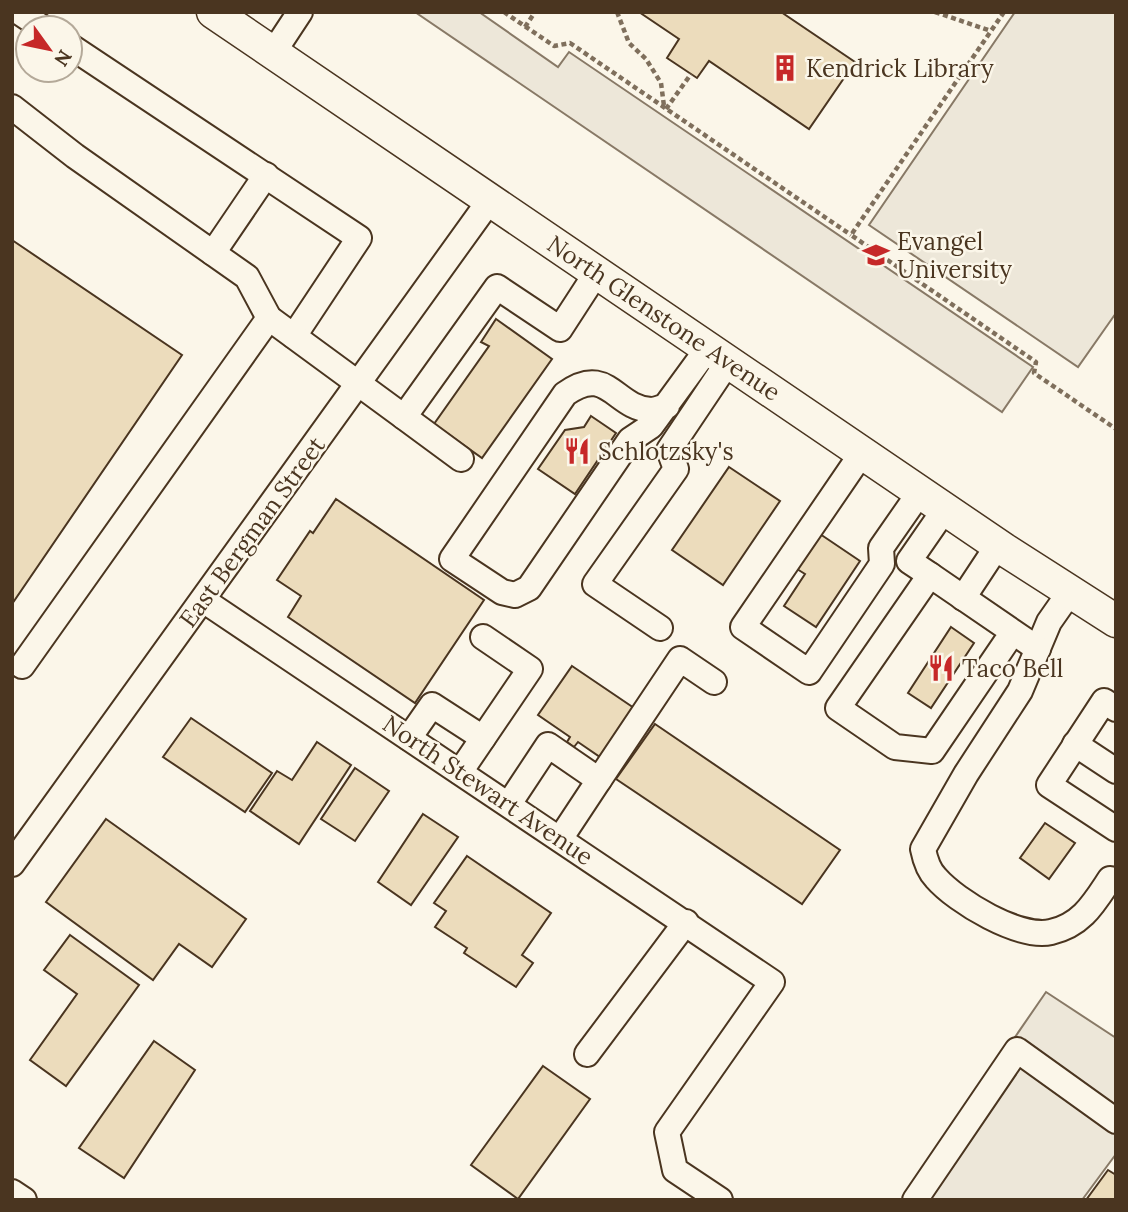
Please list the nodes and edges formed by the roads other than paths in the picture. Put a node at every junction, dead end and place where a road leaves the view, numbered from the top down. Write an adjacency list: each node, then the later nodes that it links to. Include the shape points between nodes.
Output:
1 (213, 12): 3 (main road, North Glenstone Avenue)
2 (300, 12): 3 (street)
3 (274, 53): 7 (main road, North Glenstone Avenue)
4 (84, 55): 6 (street)
5 (12, 107): 8 (street)
6 (266, 175): 8 (street); 11 (street, via 359,238)
7 (490, 200): 9 (main road, North Glenstone Avenue); 13 (street, East Bergman Street)
8 (213, 253): 10 (street, via 247,277)
9 (597, 272): 12 (main road, North Glenstone Avenue); 15 (street, via 561,329 497,287)
10 (269, 318): 11 (street); 29 (street)
11 (293, 336): 13 (street)
12 (718, 355): 14 (street); 16 (main road, North Glenstone Avenue); 26 (street, via 669,450 676,469 595,584)
13 (358, 384): 15 (street); 23 (street, East Bergman Street)
14 (667, 406): 14 (street, via 651,410 594,382 578,384 565,394 452,559 502,592 515,595 529,588 630,440 651,426)
15 (404, 417): 17 (street)
16 (862, 453): 18 (main road, North Glenstone Avenue); 18 (street, via 743,627 780,653 809,672 882,564 881,548)
17 (461, 458)
18 (932, 501): 19 (main road, North Glenstone Avenue); 20 (street, via 909,561)
19 (998, 545): 21 (main road, North Glenstone Avenue); 22 (street)
20 (930, 575): 22 (street); 31 (street)
21 (1070, 592): 24 (main road, North Glenstone Avenue); 28 (street, via 1049,622)
22 (963, 598): 25 (street)
23 (203, 600): 33 (street, North Stewart Avenue); 44 (street, East Bergman Street)
24 (1116, 621)
25 (1006, 627): 28 (street); 31 (street, via 919,735 903,733); 36 (street)
26 (660, 628)
27 (483, 637): 34 (street, via 530,669)
28 (1038, 649): 39 (street, via 1020,691)
29 (22, 666)
30 (714, 681): 40 (street, via 680,659)
31 (848, 694): 36 (street, via 838,708 895,747)
32 (1116, 709): 35 (street, via 1104,701)
33 (409, 738): 34 (street, via 432,705); 38 (street, North Stewart Avenue)
34 (483, 738): 38 (street)
35 (1075, 744): 37 (street); 42 (street, via 1049,785)
36 (932, 751): 39 (street)
37 (1116, 771)
38 (460, 772): 41 (street, North Stewart Avenue)
39 (966, 774): 45 (street, via 923,849 934,877 953,893 1010,928 1051,932 1089,911)
40 (599, 780): 41 (street, via 548,745); 43 (street)
41 (509, 804): 43 (street, North Stewart Avenue)
42 (1116, 829)
43 (561, 839): 46 (street, North Stewart Avenue)
44 (12, 864)
45 (1114, 877)
46 (685, 922): 47 (street); 51 (street, North Stewart Avenue, via 772,982 667,1132 675,1170)
47 (586, 1054)
48 (1116, 1121): 52 (street, via 1017,1050)
49 (12, 1192): 50 (street)
50 (24, 1200)
51 (720, 1200)
52 (915, 1200)

